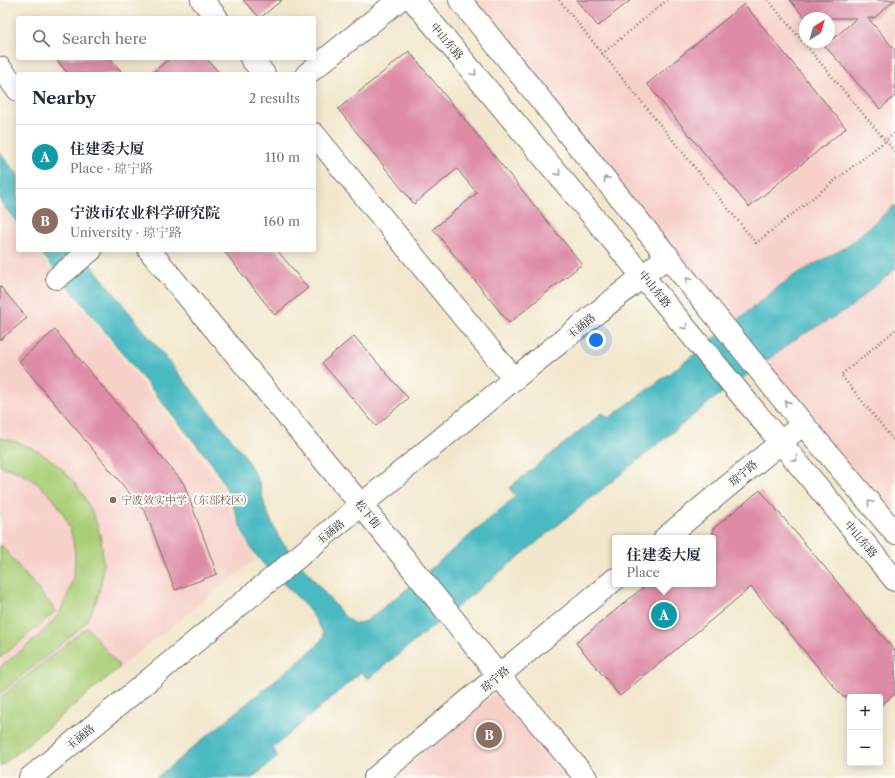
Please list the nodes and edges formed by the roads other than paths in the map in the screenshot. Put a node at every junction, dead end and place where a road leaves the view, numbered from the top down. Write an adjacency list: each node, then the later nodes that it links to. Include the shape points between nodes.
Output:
1 (202, 0): 5 (street)
2 (399, 0): 9 (street)
3 (413, 0): 15 (street, 中山东路, one-way to 15)
4 (460, 0): 14 (street, one-way to 4)
5 (215, 16)
6 (252, 60): 8 (street)
7 (0, 68): 10 (street)
8 (262, 72)
9 (309, 72)
10 (16, 88)
11 (316, 136): 17 (street)
12 (89, 252): 16 (street)
13 (151, 252): 20 (street, 松下街)
14 (668, 256): 15 (street, 玉涵路); 18 (street, one-way to 14)
15 (644, 276): 17 (street, 玉涵路); 19 (street, 中山东路, one-way to 19)
16 (57, 278)
17 (514, 379): 20 (street, 玉涵路)
18 (803, 424): 19 (street, 琼宁路); 21 (street, one-way to 18)
19 (780, 442): 22 (street, 琼宁路); 23 (street, 中山东路, one-way to 23)
20 (362, 506): 25 (street, 松下街); 26 (street, 玉涵路)
21 (895, 533)
22 (669, 535)
23 (895, 580)
24 (612, 582): 25 (street, 琼宁路)
25 (499, 676): 27 (street, 琼宁路); 28 (street, 松下街)
26 (30, 778)
27 (375, 778)
28 (586, 778)

